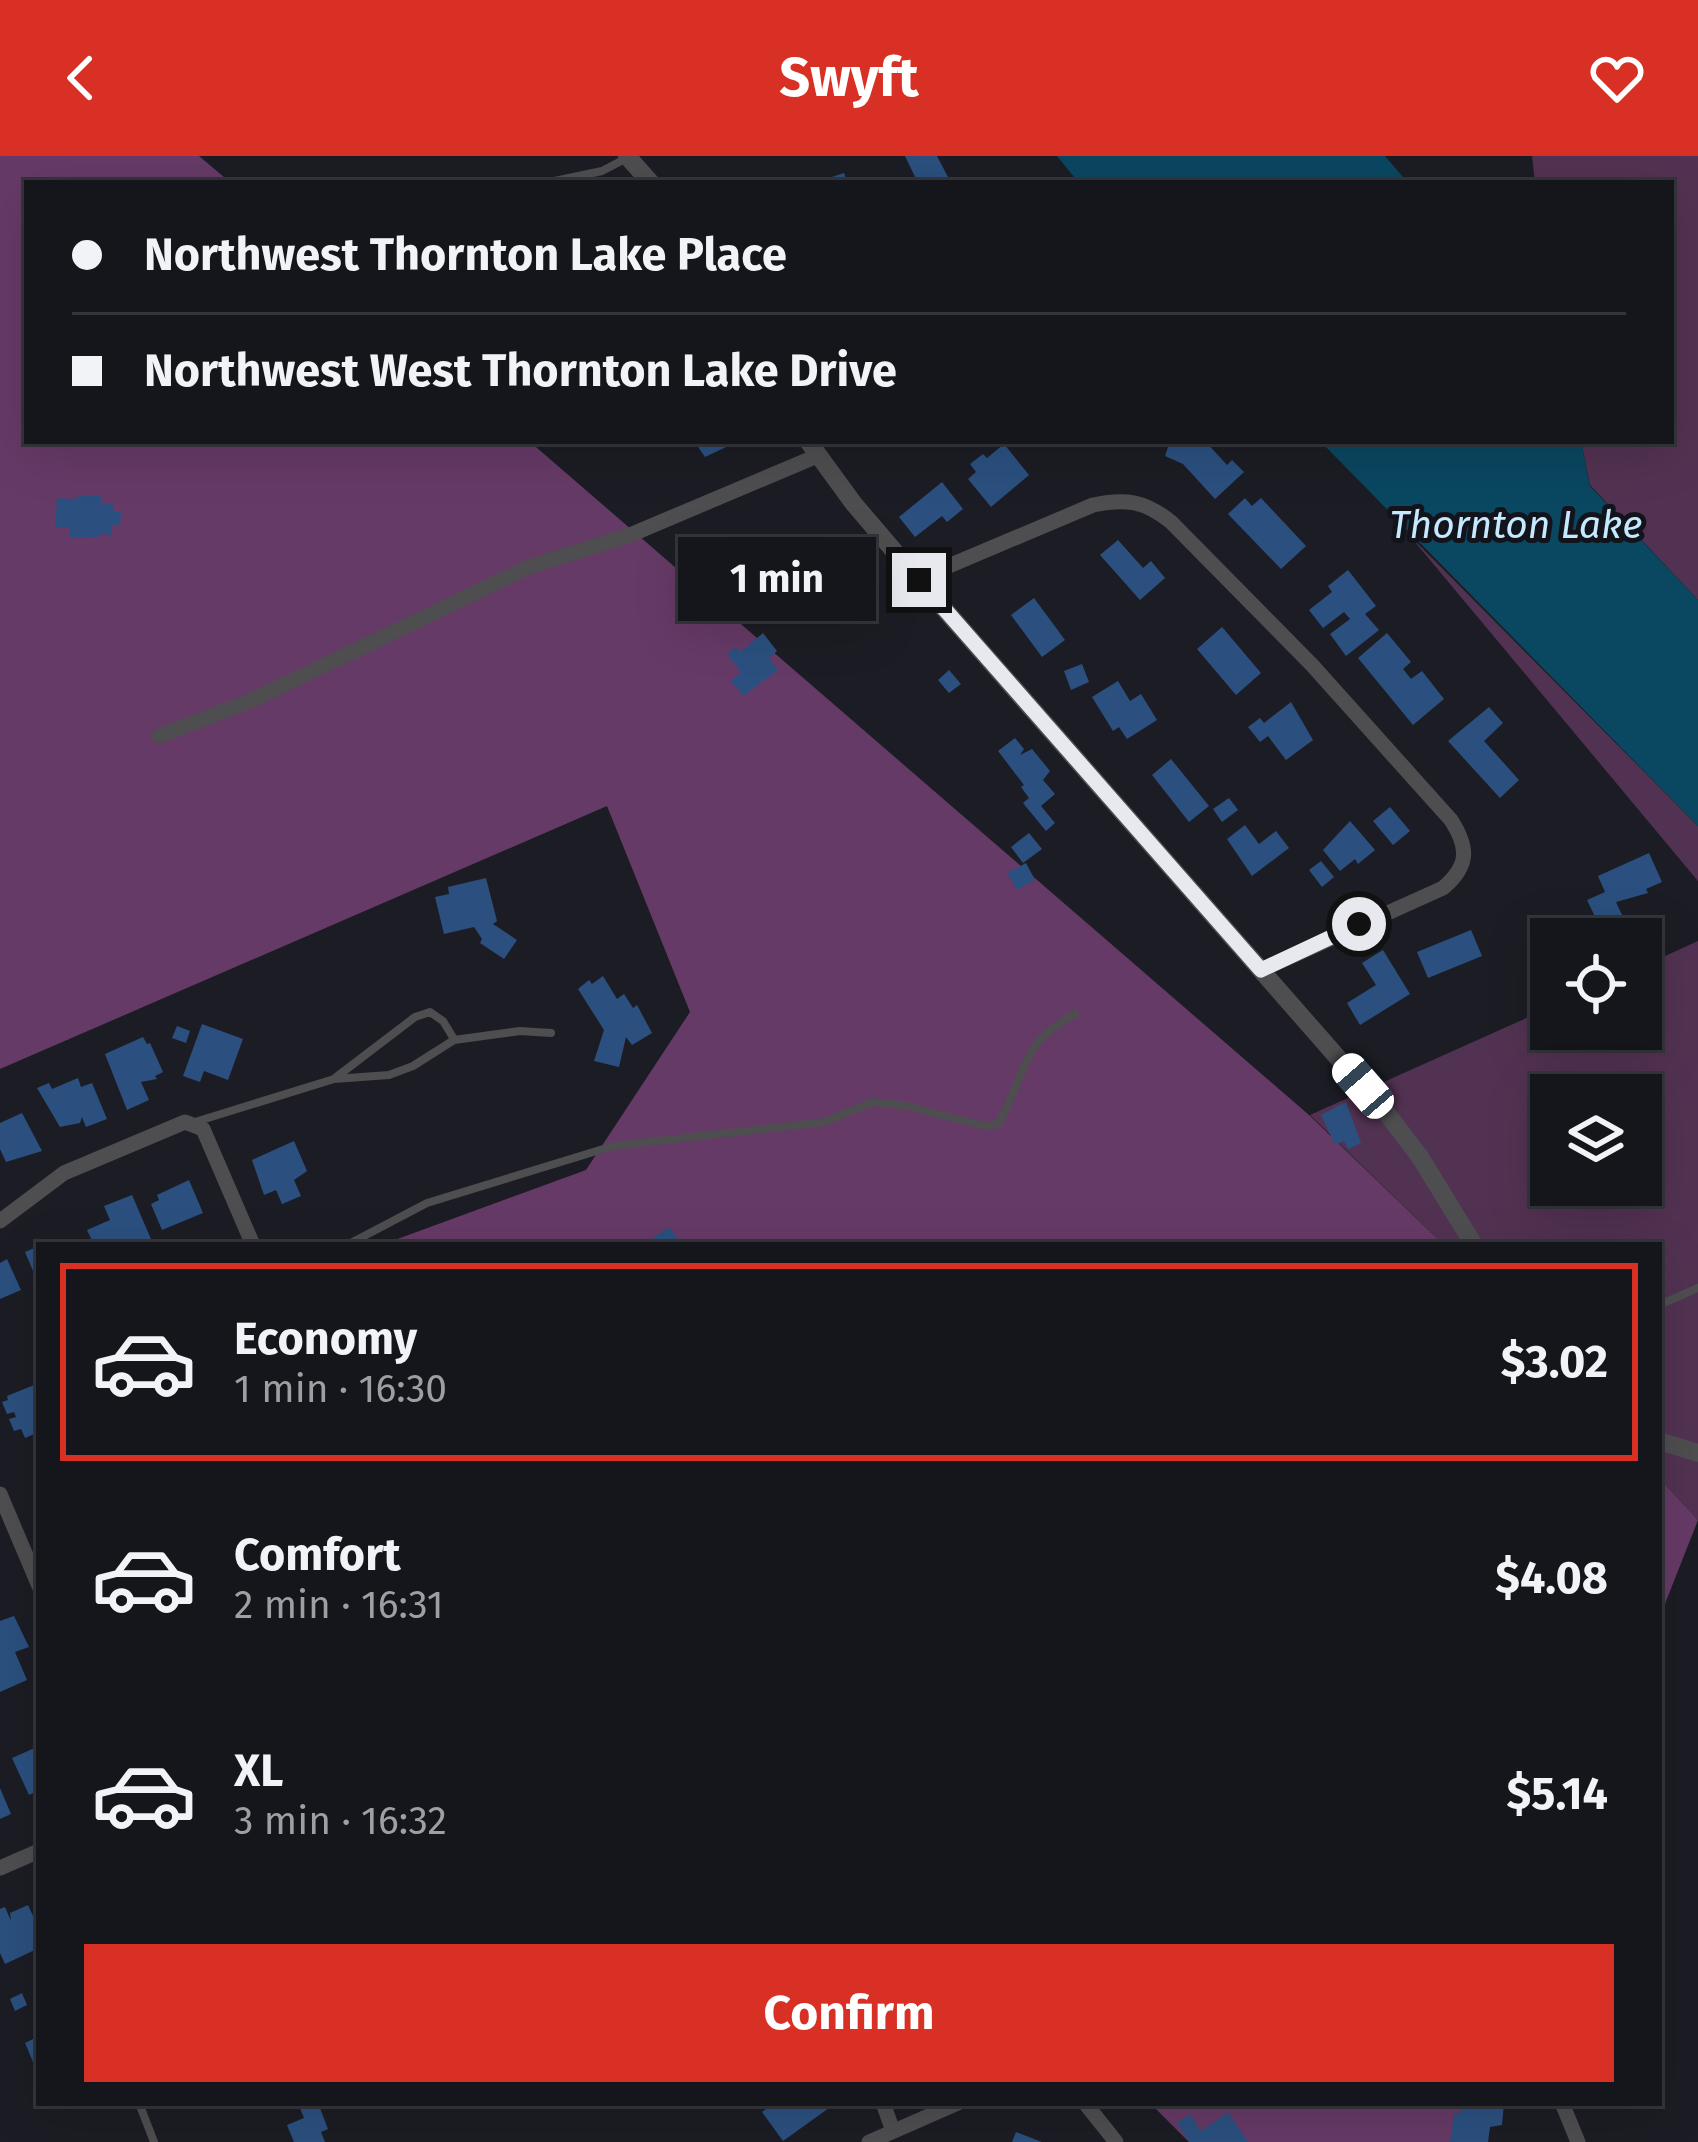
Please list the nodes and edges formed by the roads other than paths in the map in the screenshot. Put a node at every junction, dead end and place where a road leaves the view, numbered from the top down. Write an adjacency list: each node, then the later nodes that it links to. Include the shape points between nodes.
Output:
1 (628, 156): 2 (lane); 3 (street)
2 (559, 180)
3 (648, 180)
4 (813, 448): 5 (street); 6 (street)
5 (919, 580): 7 (street); 7 (street, via 1093,505 1148,505 1312,665 1451,820 1466,859 1443,888)
6 (159, 736)
7 (1261, 970): 16 (street, via 1388,1115)
8 (1075, 1015): 15 (lane, via 1035,1042 998,1124 872,1102 825,1122 613,1146 427,1203)
9 (550, 1033): 10 (lane)
10 (454, 1040): 11 (lane, via 389,1075); 11 (lane, via 430,1012)
11 (334, 1079): 12 (lane)
12 (194, 1123): 13 (street, via 64,1173); 14 (street)
13 (0, 1221)
14 (252, 1242)
15 (353, 1242)
16 (1472, 1242)
17 (1698, 1288): 18 (lane)
18 (1662, 1304)
19 (1662, 1442): 20 (street)
20 (1698, 1453)
21 (0, 1494): 22 (street)
22 (36, 1579)
23 (36, 1852): 24 (street)
24 (0, 1868)
25 (140, 2106): 31 (lane)
26 (884, 2106): 30 (street)
27 (951, 2106): 30 (street)
28 (1087, 2106): 33 (street)
29 (1563, 2106): 34 (street)
30 (892, 2132): 32 (street)
31 (154, 2142)
32 (868, 2142)
33 (1116, 2142)
34 (1578, 2142)

